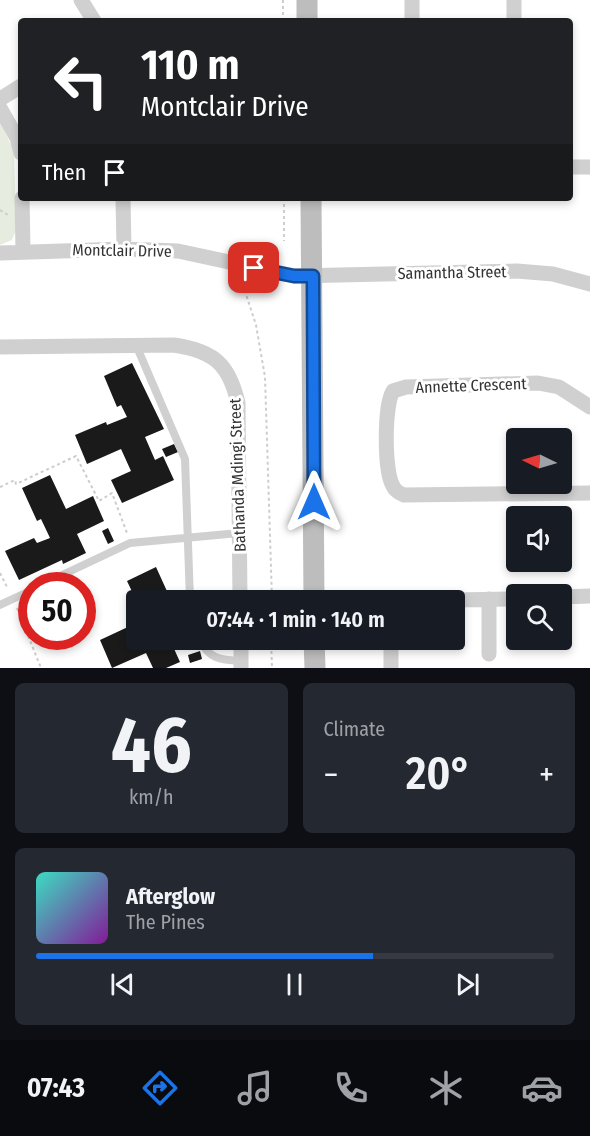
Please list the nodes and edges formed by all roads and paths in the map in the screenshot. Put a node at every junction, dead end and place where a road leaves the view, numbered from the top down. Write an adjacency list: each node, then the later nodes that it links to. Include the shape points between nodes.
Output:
1 (81, 0): 6 (street)
2 (283, 0): 7 (path)
3 (307, 0): 8 (main road)
4 (412, 0): 9 (street)
5 (514, 0): 10 (street)
6 (92, 18)
7 (283, 18)
8 (308, 18)
9 (412, 18)
10 (514, 18)
11 (18, 88): 12 (street)
12 (0, 99)
13 (0, 108): 14 (street)
14 (18, 142)
15 (573, 166): 16 (street)
16 (590, 166)
17 (22, 201): 23 (street)
18 (123, 201): 22 (street)
19 (284, 201): 21 (path)
20 (311, 201): 26 (main road)
21 (284, 241)
22 (124, 249): 23 (street, Montclair Drive); 25 (street, Montclair Drive, via 178,251)
23 (23, 250): 24 (street, Montclair Drive)
24 (0, 253)
25 (230, 264): 26 (street, Montclair Drive); 40 (path, via 240,278 256,325 265,377)
26 (313, 276): 27 (street, Samantha Street, via 517,271 553,274); 41 (main road)
27 (590, 284)
28 (136, 345): 29 (street, Bathanda Mdingi Street); 33 (street, Bathanda Mdingi Street, via 192,348 220,362 227,371 238,403); 34 (lane, via 182,447 187,471)
29 (0, 347)
30 (590, 407): 32 (street, Annette Crescent, via 559,387 538,383 406,387 393,391 387,419 388,474 392,485 404,495)
31 (0, 487): 35 (path, via 15,480 16,484 76,456 99,501 112,493)
32 (590, 493)
33 (240, 533): 34 (lane); 39 (street, Bathanda Mdingi Street)
34 (186, 536): 35 (lane); 38 (lane)
35 (130, 543): 36 (lane)
36 (68, 572)
37 (0, 573): 46 (path)
38 (189, 590)
39 (240, 590)
40 (272, 590)
41 (314, 590)
42 (590, 596): 44 (street)
43 (18, 597): 46 (lane)
44 (572, 597)
45 (506, 598): 47 (street)
46 (13, 599): 49 (lane); 56 (path)
47 (489, 599): 48 (street); 54 (street)
48 (465, 600)
49 (0, 605)
50 (205, 650): 55 (lane, via 217,660)
51 (271, 650): 57 (path)
52 (315, 650): 58 (main road)
53 (391, 650): 59 (street)
54 (489, 654)
55 (241, 665)
56 (41, 668)
57 (272, 668)
58 (315, 668)
59 (391, 668)

